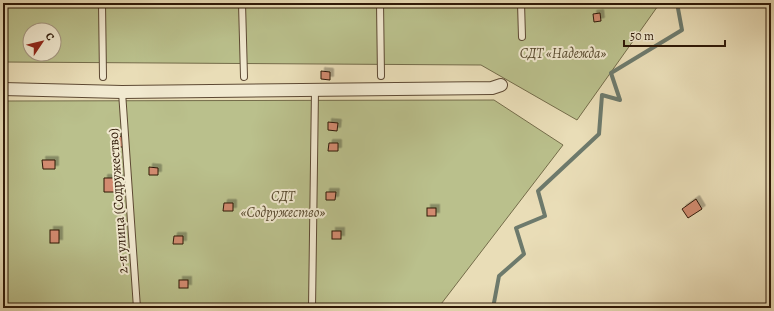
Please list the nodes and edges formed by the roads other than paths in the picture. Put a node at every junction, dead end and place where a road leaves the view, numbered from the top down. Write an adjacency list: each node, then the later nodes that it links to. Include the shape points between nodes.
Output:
1 (102, 3): 7 (lane)
2 (242, 3): 8 (lane)
3 (380, 3): 6 (lane)
4 (521, 3): 5 (lane)
5 (522, 37)
6 (381, 76)
7 (103, 77)
8 (244, 77)
9 (501, 85): 11 (street, via 492,88)
10 (3, 89): 12 (street)
11 (315, 90): 12 (street); 14 (lane)
12 (122, 92): 13 (lane, 2-я улица (Содружество))
13 (137, 308)
14 (312, 308)

